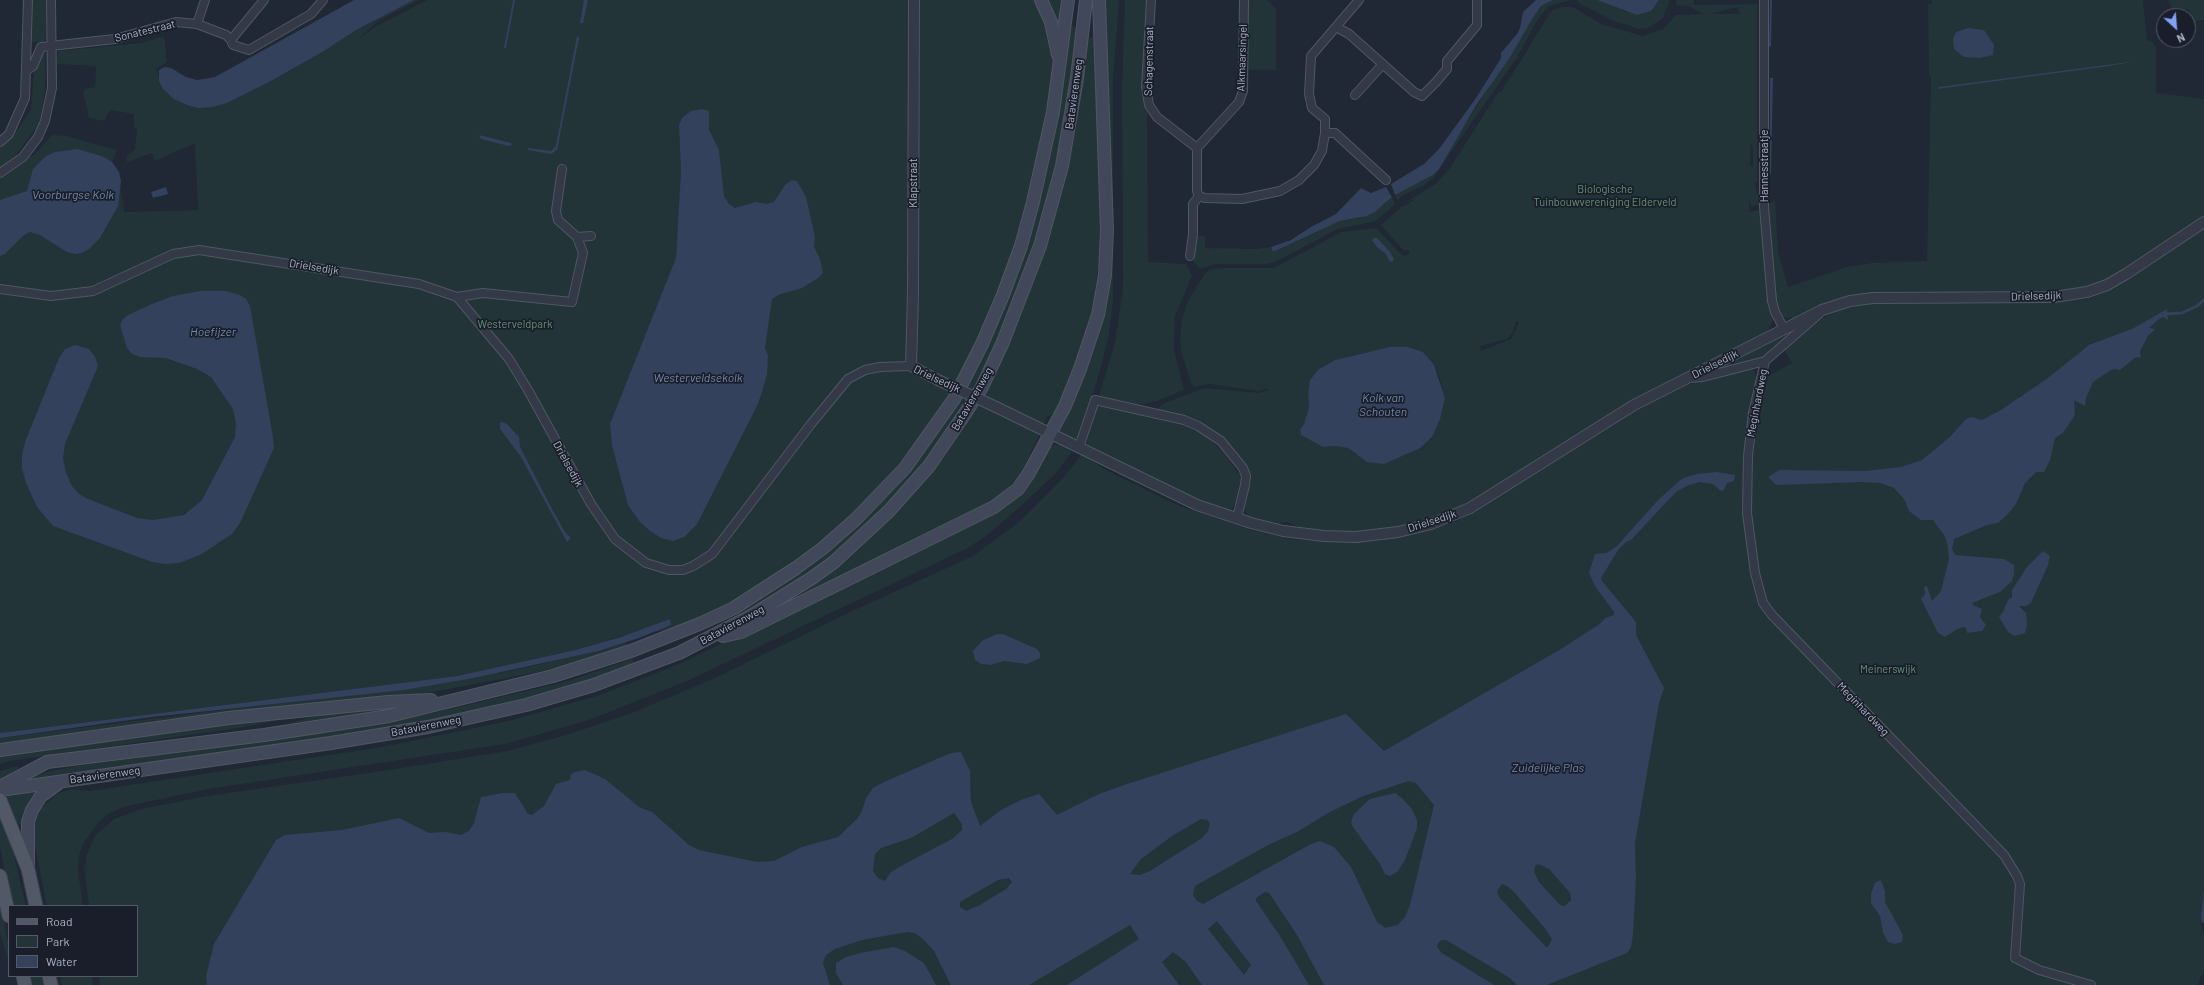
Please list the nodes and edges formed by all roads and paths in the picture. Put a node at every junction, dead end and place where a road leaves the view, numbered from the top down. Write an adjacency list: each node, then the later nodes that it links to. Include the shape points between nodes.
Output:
1 (28, 0): 20 (street)
2 (51, 0): 19 (street)
3 (205, 0): 16 (street)
4 (264, 0): 18 (street)
5 (323, 0): 18 (street, Sonatestraat, via 311,14 249,50 238,48)
6 (914, 0): 42 (street, Klapstraat)
7 (1041, 0): 23 (main road, via 1051,22)
8 (1068, 0): 23 (main road, Batavierenweg)
9 (1086, 0): 47 (main road, Batavierenweg, via 1070,122 1052,207 1019,304 974,399 929,466 862,538 792,592)
10 (1099, 0): 44 (main road, via 1107,230 1105,275 1098,315 1085,356 1065,406)
11 (1151, 0): 28 (street, Schagenstraat, via 1146,88 1149,105 1157,117)
12 (1244, 0): 28 (street, Alkmaarsingel, via 1243,91 1239,102)
13 (1359, 0): 17 (street)
14 (1477, 0): 22 (street, via 1477,25 1447,61 1446,69 1436,82 1422,96)
15 (1764, 0): 40 (street, Hannesstraatje, via 1764,207 1772,301)
16 (197, 24): 18 (street, Sonatestraat, via 226,35); 19 (street, Sonatestraat, via 176,22 115,39)
17 (1336, 27): 22 (street, via 1349,34); 26 (street, via 1311,56 1309,94 1312,108 1325,119)
18 (230, 40)
19 (51, 46): 21 (street, Sonatestraat); 30 (street, via 52,88 45,121 38,137 23,156)
20 (27, 47): 21 (street, Sonatestraat); 24 (street)
21 (41, 47): 24 (street, via 33,66)
22 (1383, 64): 25 (street)
23 (1060, 66): 48 (main road, Batavierenweg, via 1035,196 1021,246 1003,295 954,399 925,441 885,490 823,548 734,608 675,635 595,663 523,684)
24 (26, 71): 27 (street, via 23,105 9,134)
25 (1355, 95)
26 (1325, 133): 31 (street, via 1335,133); 32 (street, via 1322,151 1314,165 1298,180 1280,191 1242,199)
27 (0, 142)
28 (1197, 148): 32 (street)
29 (562, 169): 35 (street, via 556,211 558,220)
30 (0, 173)
31 (1386, 180)
32 (1199, 196): 36 (street, via 1193,204)
33 (2204, 222): 39 (street, Drielsedijk, via 2126,274 2107,285 2087,292 2054,297 1873,298 1850,301)
34 (591, 236): 35 (street)
35 (577, 238): 38 (street, via 583,253 572,302 483,293)
36 (1190, 256)
37 (0, 289): 38 (street, Drielsedijk, via 51,296 93,291 173,254 211,250 419,284)
38 (457, 297): 42 (street, Drielsedijk, via 509,359 591,504 615,538 646,563 669,570 683,570 712,554 848,379 865,370)
39 (1822, 310): 40 (street, Drielsedijk); 41 (street, Meginhardweg)
40 (1784, 329): 43 (street, Drielsedijk)
41 (1765, 361): 43 (street, Meginhardweg, via 1703,377); 57 (street, Meginhardweg, via 1752,420 1747,506 1755,573 1763,603 2004,855 2020,884 2015,958 2040,970)
42 (911, 366): 44 (street, Drielsedijk, bridge)
43 (1687, 378): 46 (street, Drielsedijk, via 1611,419 1470,508 1431,524 1374,535 1324,536 1283,531)
44 (1050, 434): 45 (street, Drielsedijk); 47 (main road, via 1023,482 1003,502 741,632)
45 (1079, 447): 46 (street, Drielsedijk, via 1197,505); 46 (street, via 1095,400 1184,420 1198,426 1221,441 1243,468 1246,476 1245,485)
46 (1237, 518)
47 (702, 642): 50 (main road, Batavierenweg, via 594,685 560,696 475,716 331,743)
48 (454, 699): 49 (main road, Batavierenweg, via 388,702 229,718); 51 (main road, Batavierenweg, via 389,716 264,735 47,762)
49 (0, 750)
50 (63, 781): 51 (main road, Batavierenweg); 53 (main road, via 45,792 32,810 28,822)
51 (0, 788)
52 (0, 800): 53 (main road)
53 (28, 869): 55 (main road)
54 (0, 876): 56 (main road)
55 (36, 905)
56 (8, 912)
57 (2091, 985)

